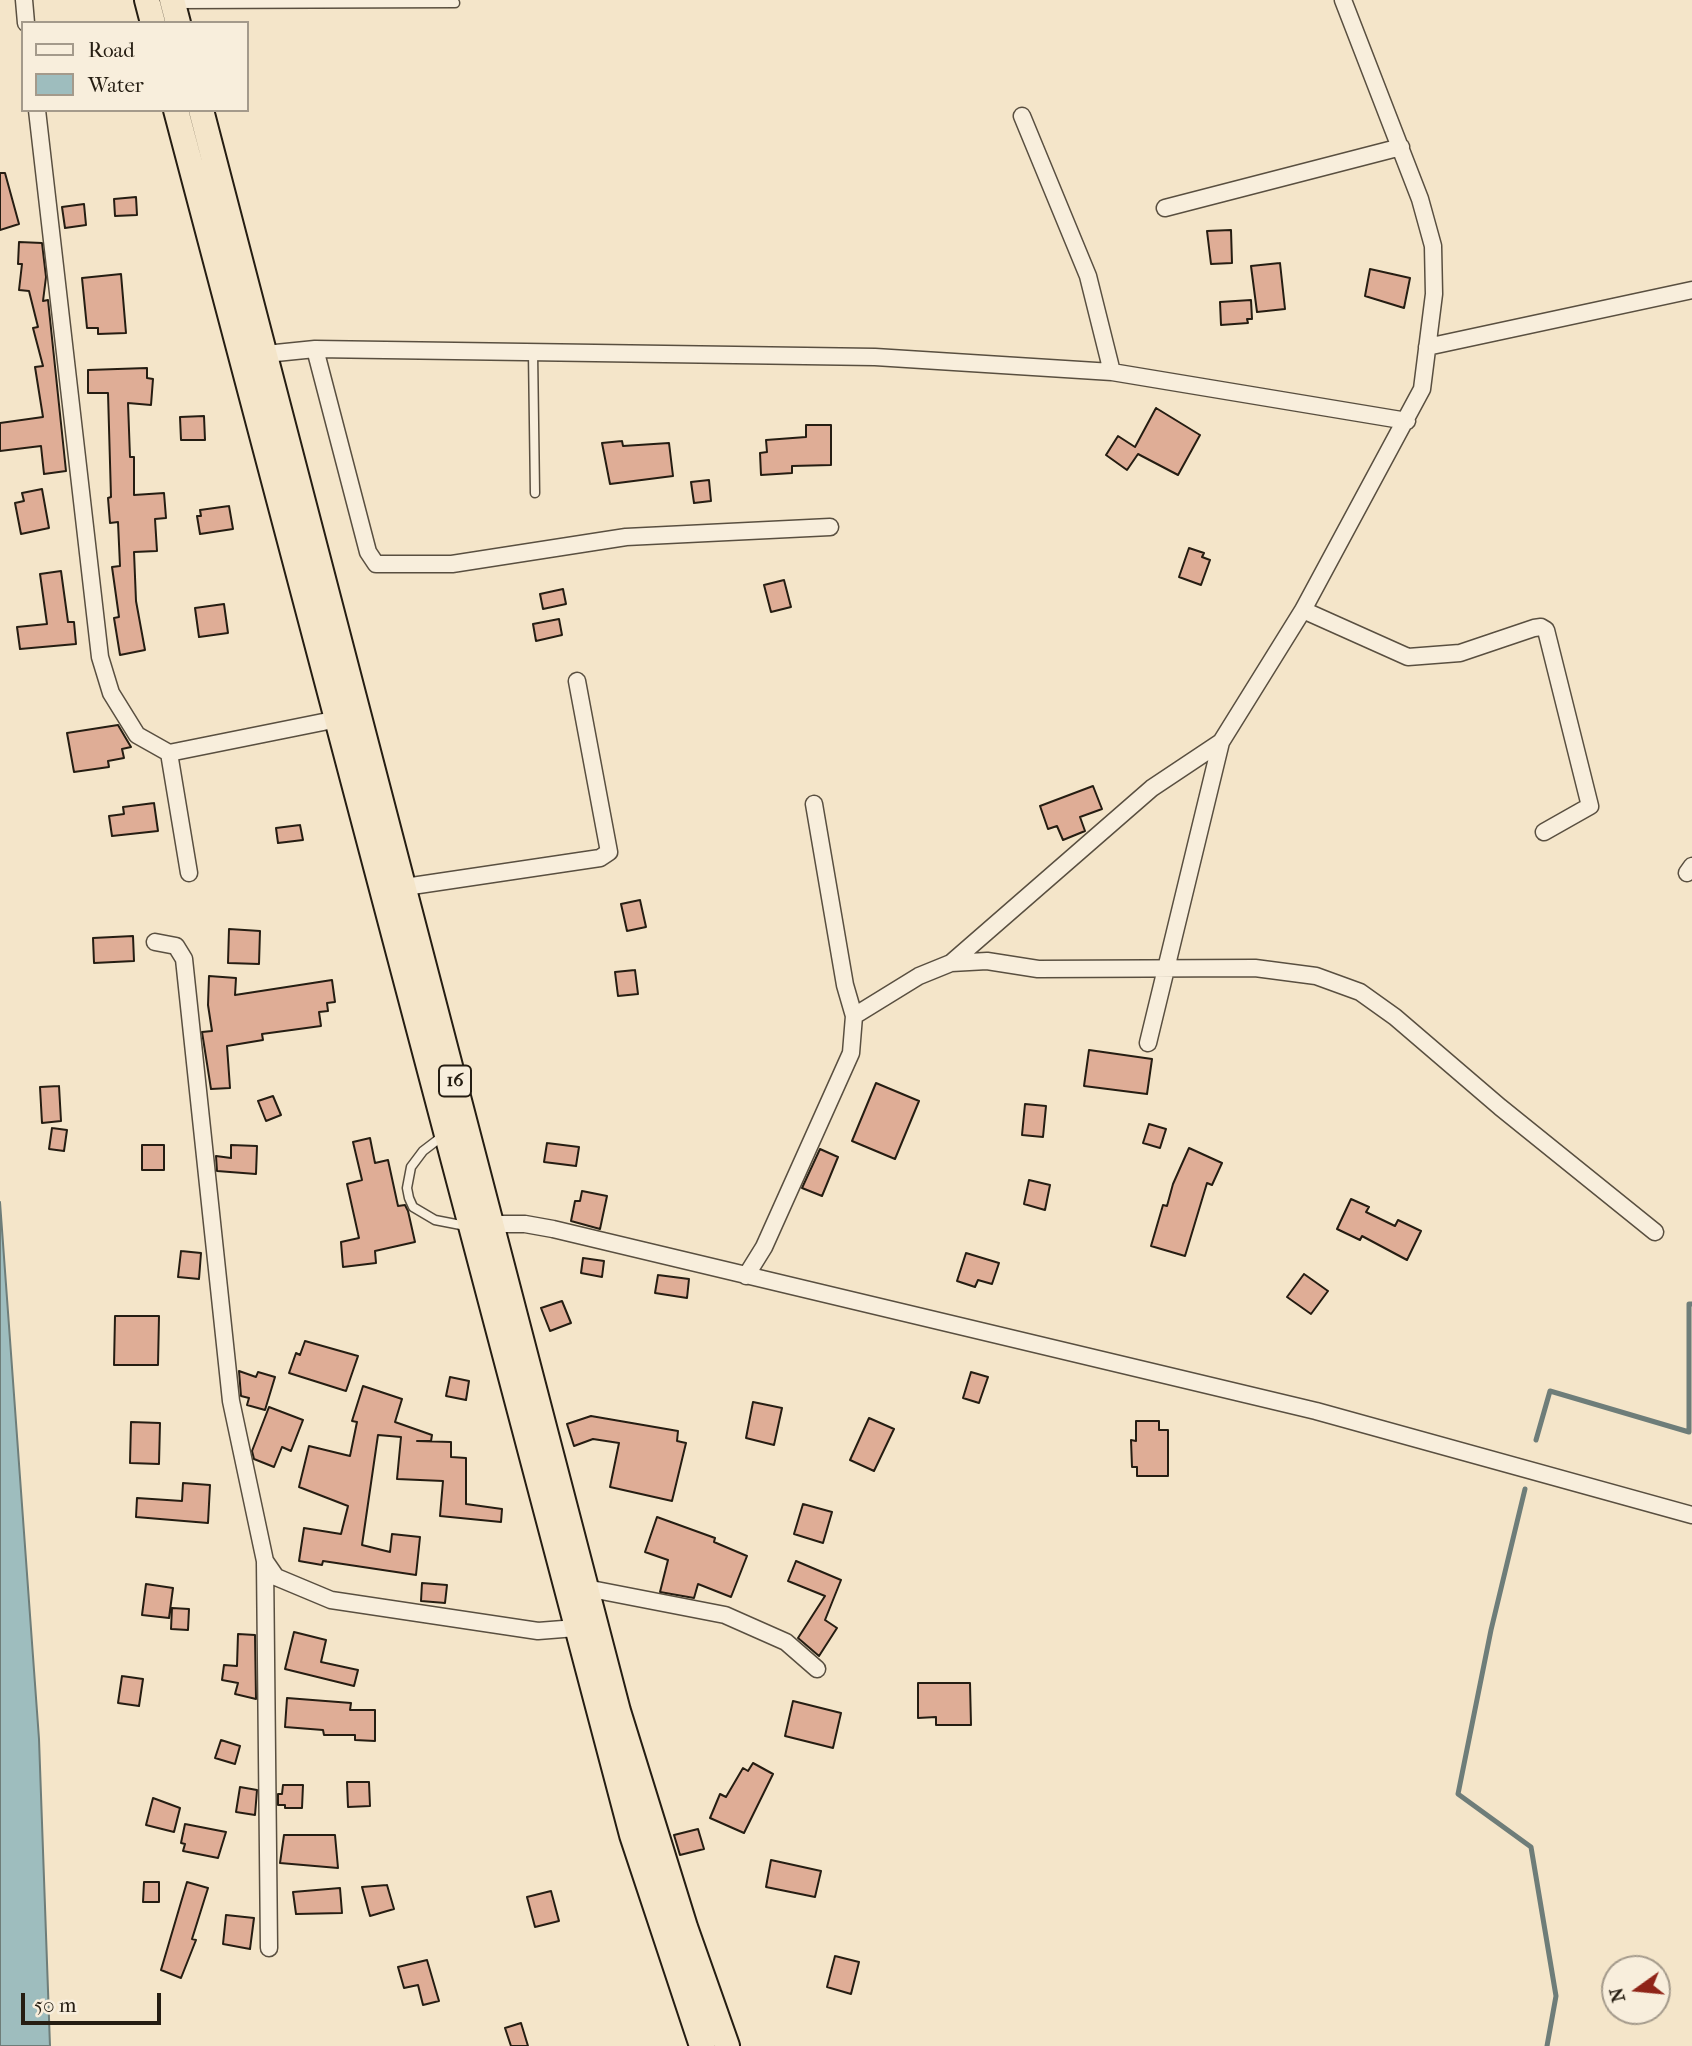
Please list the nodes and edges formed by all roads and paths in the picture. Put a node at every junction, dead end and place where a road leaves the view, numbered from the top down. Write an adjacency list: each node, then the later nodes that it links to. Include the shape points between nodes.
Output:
1 (24, 0): 6 (street)
2 (147, 0): 7 (highway)
3 (1343, 0): 12 (street)
4 (455, 3): 5 (lane)
5 (174, 9)
6 (26, 21)
7 (152, 21)
8 (37, 112): 27 (street, via 100,657 111,693 137,735)
9 (177, 112): 18 (highway, 16)
10 (201, 112): 18 (highway, 16)
11 (1022, 116): 19 (street, via 1088,276)
12 (1401, 147): 13 (street); 15 (street, via 1433,246 1434,294)
13 (1165, 208)
14 (1692, 290): 15 (street)
15 (1427, 347): 20 (street, via 1422,389)
16 (315, 349): 17 (street); 18 (street); 22 (street, via 368,552 376,564 452,564 626,537)
17 (533, 352): 19 (street, via 875,357); 21 (lane)
18 (254, 355): 25 (highway, 16); 31 (highway, 16)
19 (1112, 372): 20 (street)
20 (1407, 421): 23 (street)
21 (535, 494)
22 (830, 527)
23 (1303, 610): 26 (street); 29 (street, via 1408,657 1460,653 1534,628 1546,630 1590,806)
24 (577, 681): 31 (street, via 609,852 600,858)
25 (338, 719): 27 (street); 37 (highway, 16)
26 (1221, 742): 33 (street, via 1152,789); 34 (street)
27 (169, 753): 30 (street)
28 (814, 804): 35 (street)
29 (1544, 832)
30 (189, 873)
31 (405, 887): 38 (highway, 16)
32 (155, 942): 42 (street, via 176,946 184,959 231,1401)
33 (951, 963): 34 (street, via 988,961 1038,969); 35 (street, via 919,976)
34 (1166, 966): 36 (street); 39 (street, via 1292,972 1360,992)
35 (854, 1016): 40 (street, via 851,1053 764,1247)
36 (1148, 1044)
37 (446, 1133): 38 (highway, 16); 38 (lane, via 411,1167 409,1198 413,1207 435,1220)
38 (481, 1225): 40 (street, via 553,1229); 43 (highway, 16); 44 (highway, 16)
39 (1655, 1232)
40 (746, 1276): 41 (street, via 1316,1411)
41 (1692, 1515)
42 (265, 1561): 44 (street, via 276,1577 331,1600 538,1631); 46 (street)
43 (586, 1588): 45 (street, via 724,1615 786,1642); 48 (highway, 16, via 622,1724)
44 (576, 1628): 47 (highway, 16, via 632,1835)
45 (817, 1669)
46 (269, 1948)
47 (702, 2046)
48 (727, 2046)

